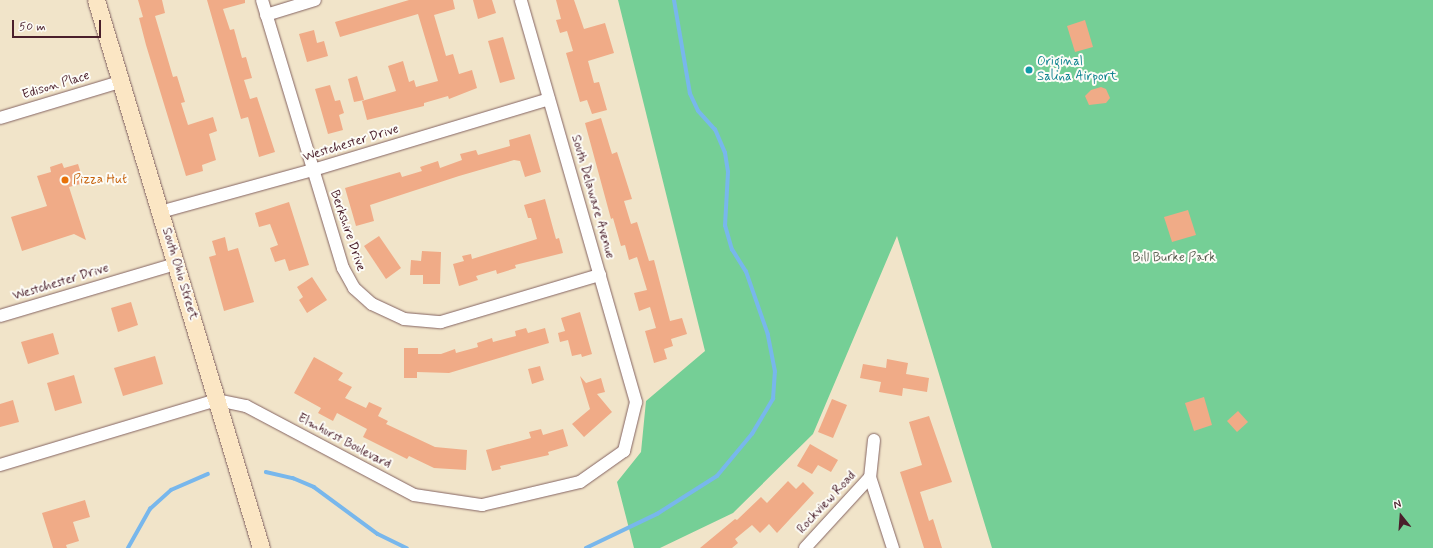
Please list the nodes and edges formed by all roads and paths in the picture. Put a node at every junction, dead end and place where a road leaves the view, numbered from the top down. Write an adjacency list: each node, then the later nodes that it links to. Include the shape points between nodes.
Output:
1 (96, 0): 6 (main road, South Ohio Street)
2 (262, 0): 5 (street, Berkshire Drive)
3 (315, 0): 5 (street)
4 (521, 0): 7 (street, South Delaware Avenue)
5 (266, 15): 9 (street, Berkshire Drive)
6 (120, 82): 8 (street, Edison Place); 10 (main road, South Ohio Street)
7 (549, 99): 9 (street, Westchester Drive); 12 (street, South Delaware Avenue)
8 (0, 118)
9 (313, 170): 10 (street, Westchester Drive); 12 (street, Berkshire Drive, via 342,268 354,288 372,304 404,319 441,322)
10 (160, 212): 11 (main road, South Ohio Street)
11 (176, 264): 13 (street, Westchester Drive); 14 (main road, South Ohio Street)
12 (600, 275): 15 (street, South Delaware Avenue)
13 (0, 316)
14 (217, 400): 15 (street, Elmhurst Boulevard, via 246,406 414,495 482,505 580,482 624,451); 17 (street, Elmhurst Boulevard); 19 (main road, South Ohio Street)
15 (636, 402)
16 (874, 440): 18 (street)
17 (0, 465)
18 (870, 477): 20 (street, Rockview Road); 21 (street)
19 (261, 548)
20 (805, 548)
21 (892, 548)

